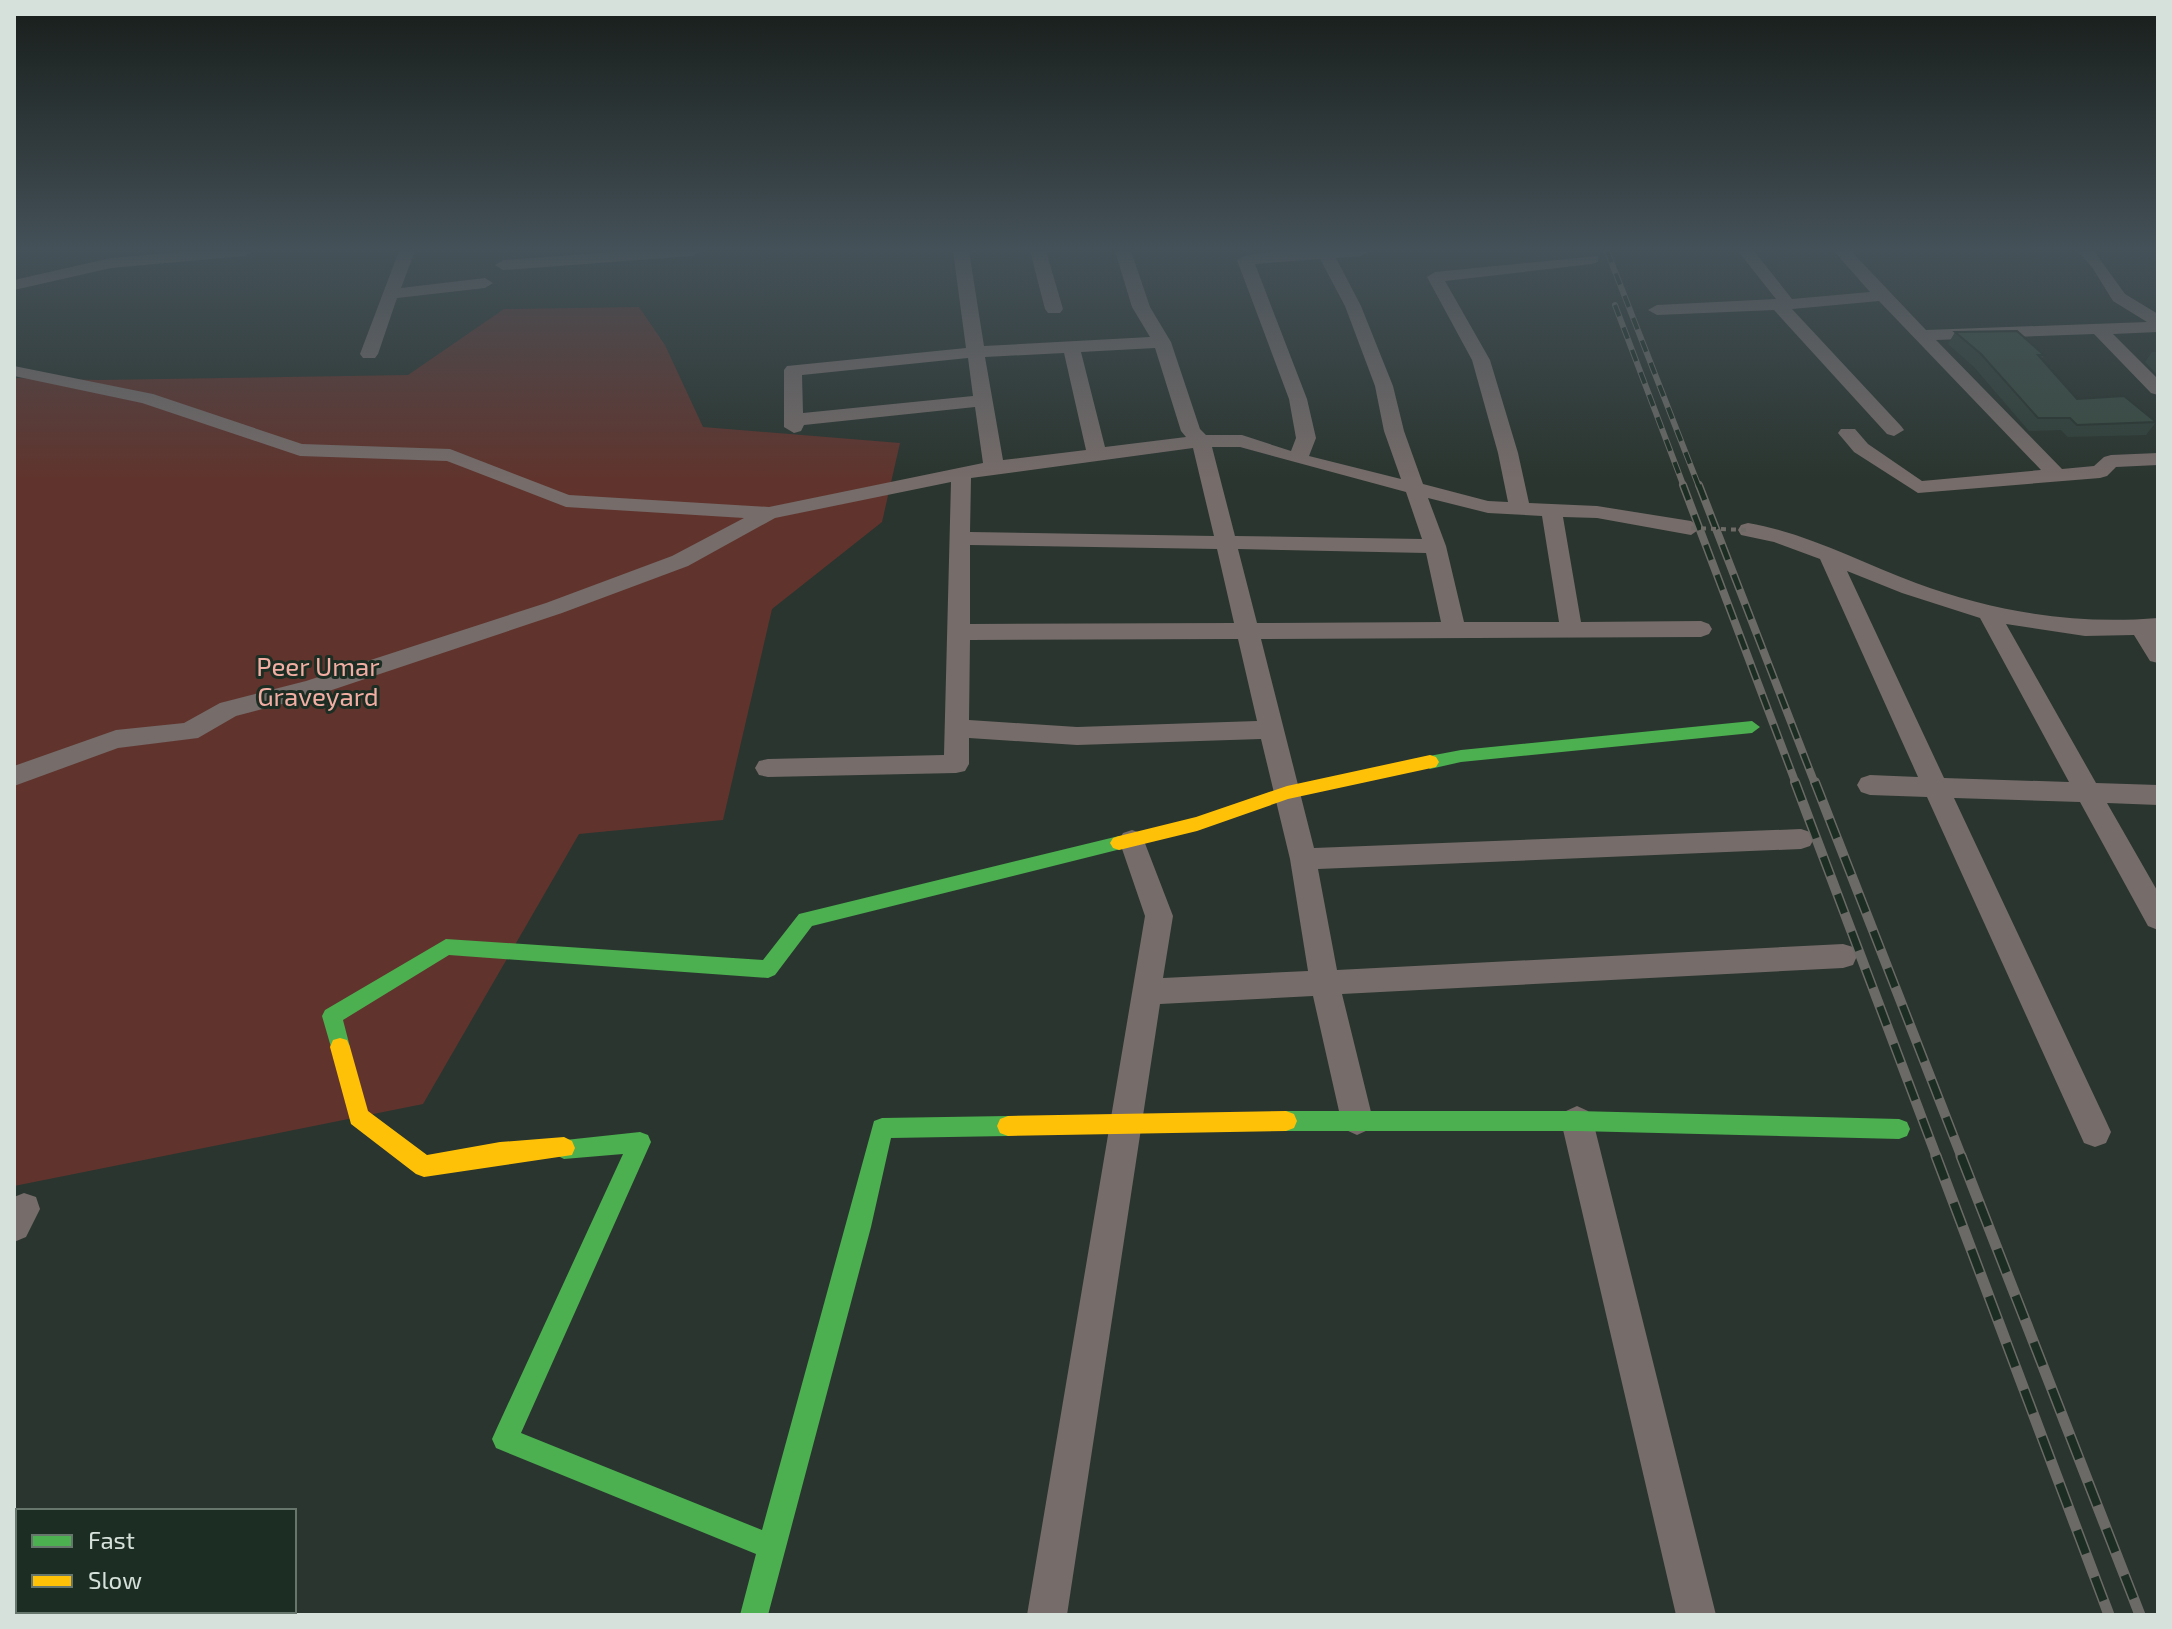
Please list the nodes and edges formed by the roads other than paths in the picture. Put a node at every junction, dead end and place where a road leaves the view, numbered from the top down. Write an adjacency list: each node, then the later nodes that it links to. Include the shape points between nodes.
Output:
1 (378, 327): 15 (street)
2 (972, 327): 14 (street)
3 (1153, 327): 12 (street)
4 (1271, 327): 23 (street, via 1298,399 1306,438)
5 (1361, 327): 28 (street)
6 (1463, 327): 29 (street, via 1481,360)
7 (1803, 327): 19 (street)
8 (1916, 327): 11 (street)
9 (2128, 327): 10 (street)
10 (2099, 330): 11 (street); 17 (street)
11 (1925, 335): 27 (street)
12 (1162, 342): 13 (street); 21 (street, via 1191,431)
13 (1071, 346): 14 (street); 22 (street)
14 (976, 352): 18 (street); 18 (street, via 793,370 794,424)
15 (369, 354)
16 (14, 371): 31 (street, via 146,398 300,450 450,455 566,501)
17 (2158, 389)
18 (983, 401): 25 (street)
19 (1894, 430)
20 (1848, 433): 27 (street, via 1918,487)
21 (1201, 441): 22 (street); 23 (street, via 1242,441); 35 (street)
22 (1097, 456): 25 (street)
23 (1298, 459): 28 (street)
24 (2158, 459): 27 (street, via 2111,461 2100,472)
25 (994, 467): 26 (street)
26 (961, 473): 31 (street); 34 (street)
27 (2057, 475)
28 (1414, 490): 29 (street); 36 (street)
29 (1520, 510): 30 (street)
30 (1552, 511): 32 (street, via 1597,512); 40 (street)
31 (769, 513): 50 (street, via 680,561 554,608 309,689 229,709 189,732 116,739)
32 (1691, 528)
33 (1748, 530): 37 (street)
34 (958, 538): 35 (street); 44 (street)
35 (1226, 543): 36 (street); 42 (street)
36 (1435, 546): 43 (street)
37 (1829, 556): 38 (street, via 1955,606); 52 (street)
38 (1988, 613): 39 (street, via 2064,628); 53 (street)
39 (2149, 627): 45 (street)
40 (1571, 629): 41 (street); 43 (street)
41 (1701, 629)
42 (1247, 630): 43 (street); 44 (street); 48 (street)
43 (1454, 630)
44 (957, 632): 47 (street)
45 (2158, 655)
46 (1752, 727): 54 (street, via 1461,756)
47 (957, 728): 48 (street, via 1077,736); 49 (street, via 956,764)
48 (1271, 730): 54 (street)
49 (768, 768)
50 (14, 776)
51 (1870, 785): 52 (street)
52 (1934, 787): 53 (street); 67 (street)
53 (2089, 792): 55 (street); 59 (street)
54 (1287, 793): 57 (street); 58 (street)
55 (2158, 795)
56 (1801, 839): 58 (street)
57 (1132, 840): 62 (street, via 1159,916); 68 (street, via 806,920 768,969 446,947 332,1016 359,1117 424,1166 500,1153 640,1142 505,1439)
58 (1303, 859): 61 (street)
59 (2158, 918)
60 (1843, 956): 61 (street)
61 (1325, 983): 62 (street); 63 (street)
62 (1147, 992): 65 (street)
63 (1357, 1120): 64 (street); 65 (street)
64 (1577, 1121): 66 (street); 71 (street)
65 (1126, 1124): 68 (street, via 882,1128); 70 (street)
66 (1899, 1129)
67 (2095, 1132)
68 (771, 1547): 69 (street)
69 (754, 1615)
70 (1047, 1615)
71 (1696, 1615)

